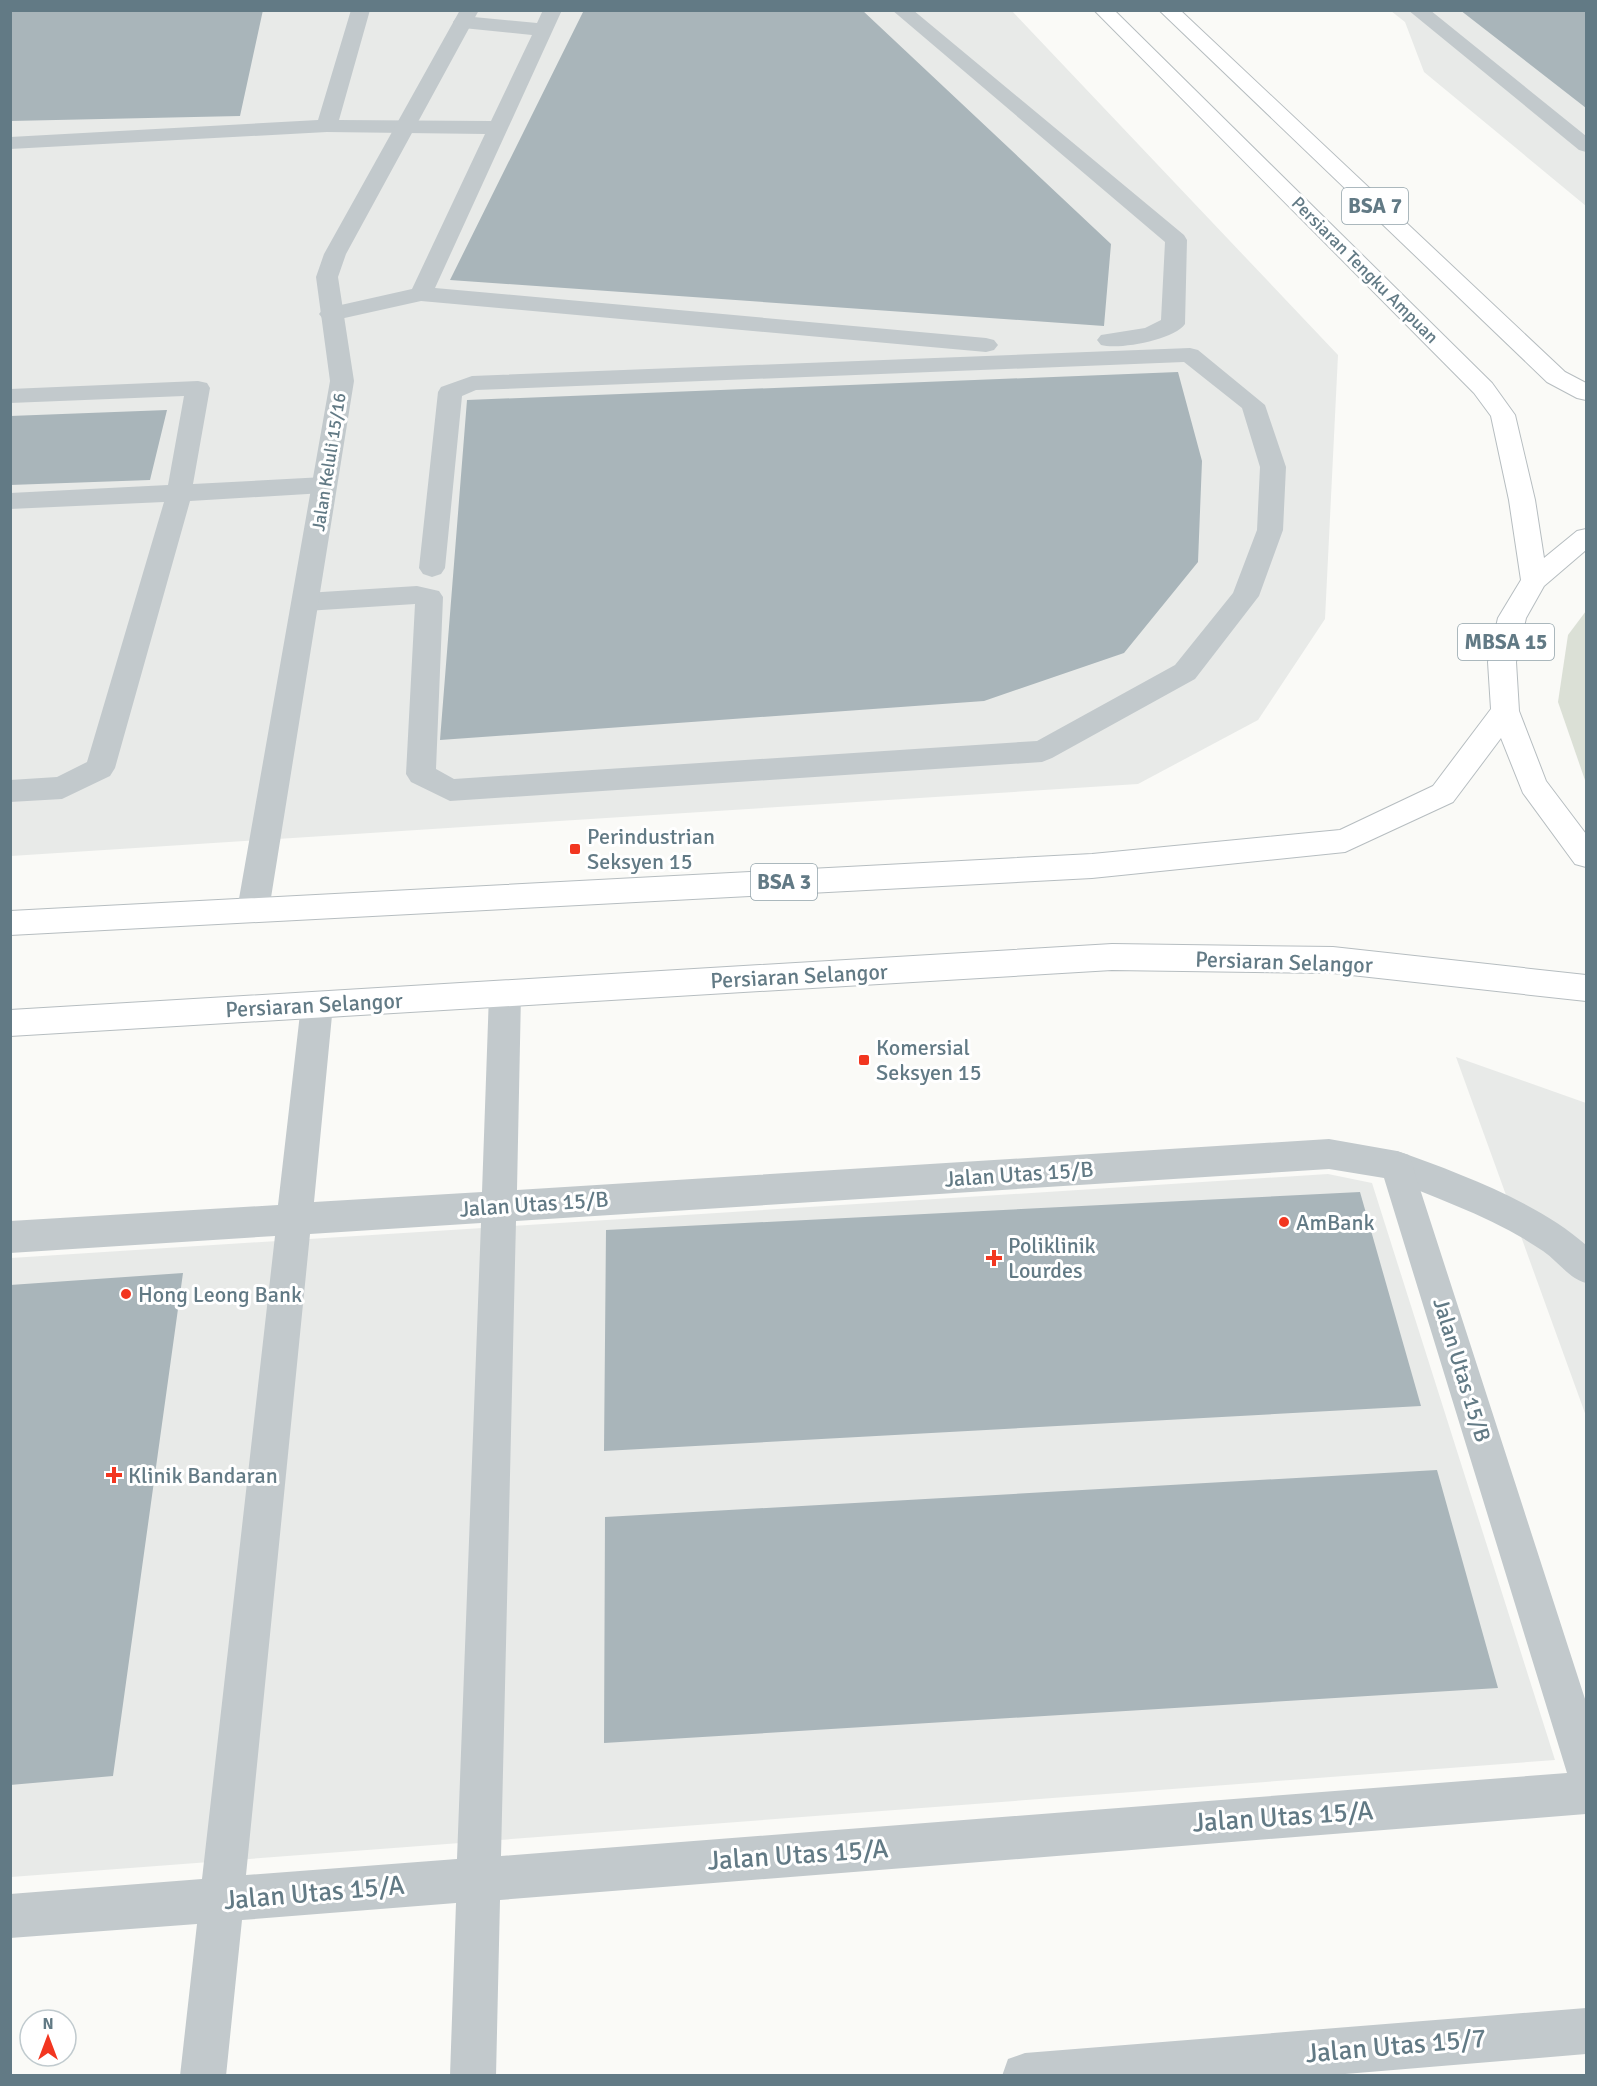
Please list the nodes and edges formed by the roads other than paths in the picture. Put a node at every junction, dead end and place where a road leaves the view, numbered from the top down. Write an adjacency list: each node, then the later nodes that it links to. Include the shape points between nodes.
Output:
1 (361, 10): 9 (street)
2 (901, 10): 13 (street, via 1176,240 1173,324 1150,334 1108,340 987,345)
3 (1103, 10): 22 (main road, Persiaran Tengku Ampuan / BSA 7, via 1484,388 1503,415)
4 (1168, 10): 15 (main road, BSA 7, via 1556,377)
5 (1417, 10): 12 (street)
6 (467, 16): 7 (street); 8 (street, Jalan Keluli 15/16)
7 (549, 20): 10 (street)
8 (406, 125): 9 (street); 10 (street); 14 (street, Jalan Keluli 15/16, via 335,254 327,277)
9 (327, 126): 11 (street)
10 (500, 128): 13 (street)
11 (10, 143)
12 (1587, 146)
13 (421, 294): 14 (street)
14 (332, 314): 17 (street, Jalan Keluli 15/16, via 342,381)
15 (1587, 393)
16 (10, 396): 18 (street, via 198,388)
17 (324, 485): 18 (street); 23 (street, Jalan Keluli 15/16)
18 (179, 493): 19 (street); 25 (street, via 100,768 62,788)
19 (10, 501)
20 (1587, 537): 22 (main road, MBSA 15)
21 (432, 568): 23 (street, via 450,392 472,383 1190,355 1253,405 1273,467 1270,530 1245,596 1185,672 1042,751 450,790 421,774 429,597)
22 (1534, 580): 24 (main road, MBSA 15, via 1512,618 1502,662)
23 (306, 602): 27 (street, Jalan Keluli 15/16)
24 (1505, 711): 26 (main road, MBSA 15, via 1533,785); 27 (main road, BSA 3, via 1443,794 1345,841 1092,866)
25 (10, 791)
26 (1587, 856)
27 (253, 910): 28 (main road, BSA 3)
28 (10, 923)
29 (1587, 988): 30 (main road, Persiaran Selangor, via 1333,960 1112,957)
30 (505, 994): 31 (main road, Persiaran Selangor); 34 (street)
31 (317, 1005): 32 (main road, Persiaran Selangor); 35 (street)
32 (10, 1023)
33 (1398, 1166): 34 (street, Jalan Utas 15/B, via 1329,1154); 37 (street, via 1493,1206 1556,1240); 38 (street, Jalan Utas 15/B)
34 (499, 1206): 35 (street, Jalan Utas 15/B); 40 (street)
35 (294, 1219): 36 (street, Jalan Utas 15/B); 41 (street)
36 (10, 1237)
37 (1587, 1267)
38 (1587, 1767)
39 (1587, 1793): 40 (street, Jalan Utas 15/A)
40 (479, 1880): 41 (street, Jalan Utas 15/A); 45 (street)
41 (221, 1900): 42 (street, Jalan Utas 15/A); 44 (street)
42 (10, 1916)
43 (1587, 2031): 46 (street, Jalan Utas 15/7)
44 (203, 2076)
45 (473, 2076)
46 (1025, 2076)

